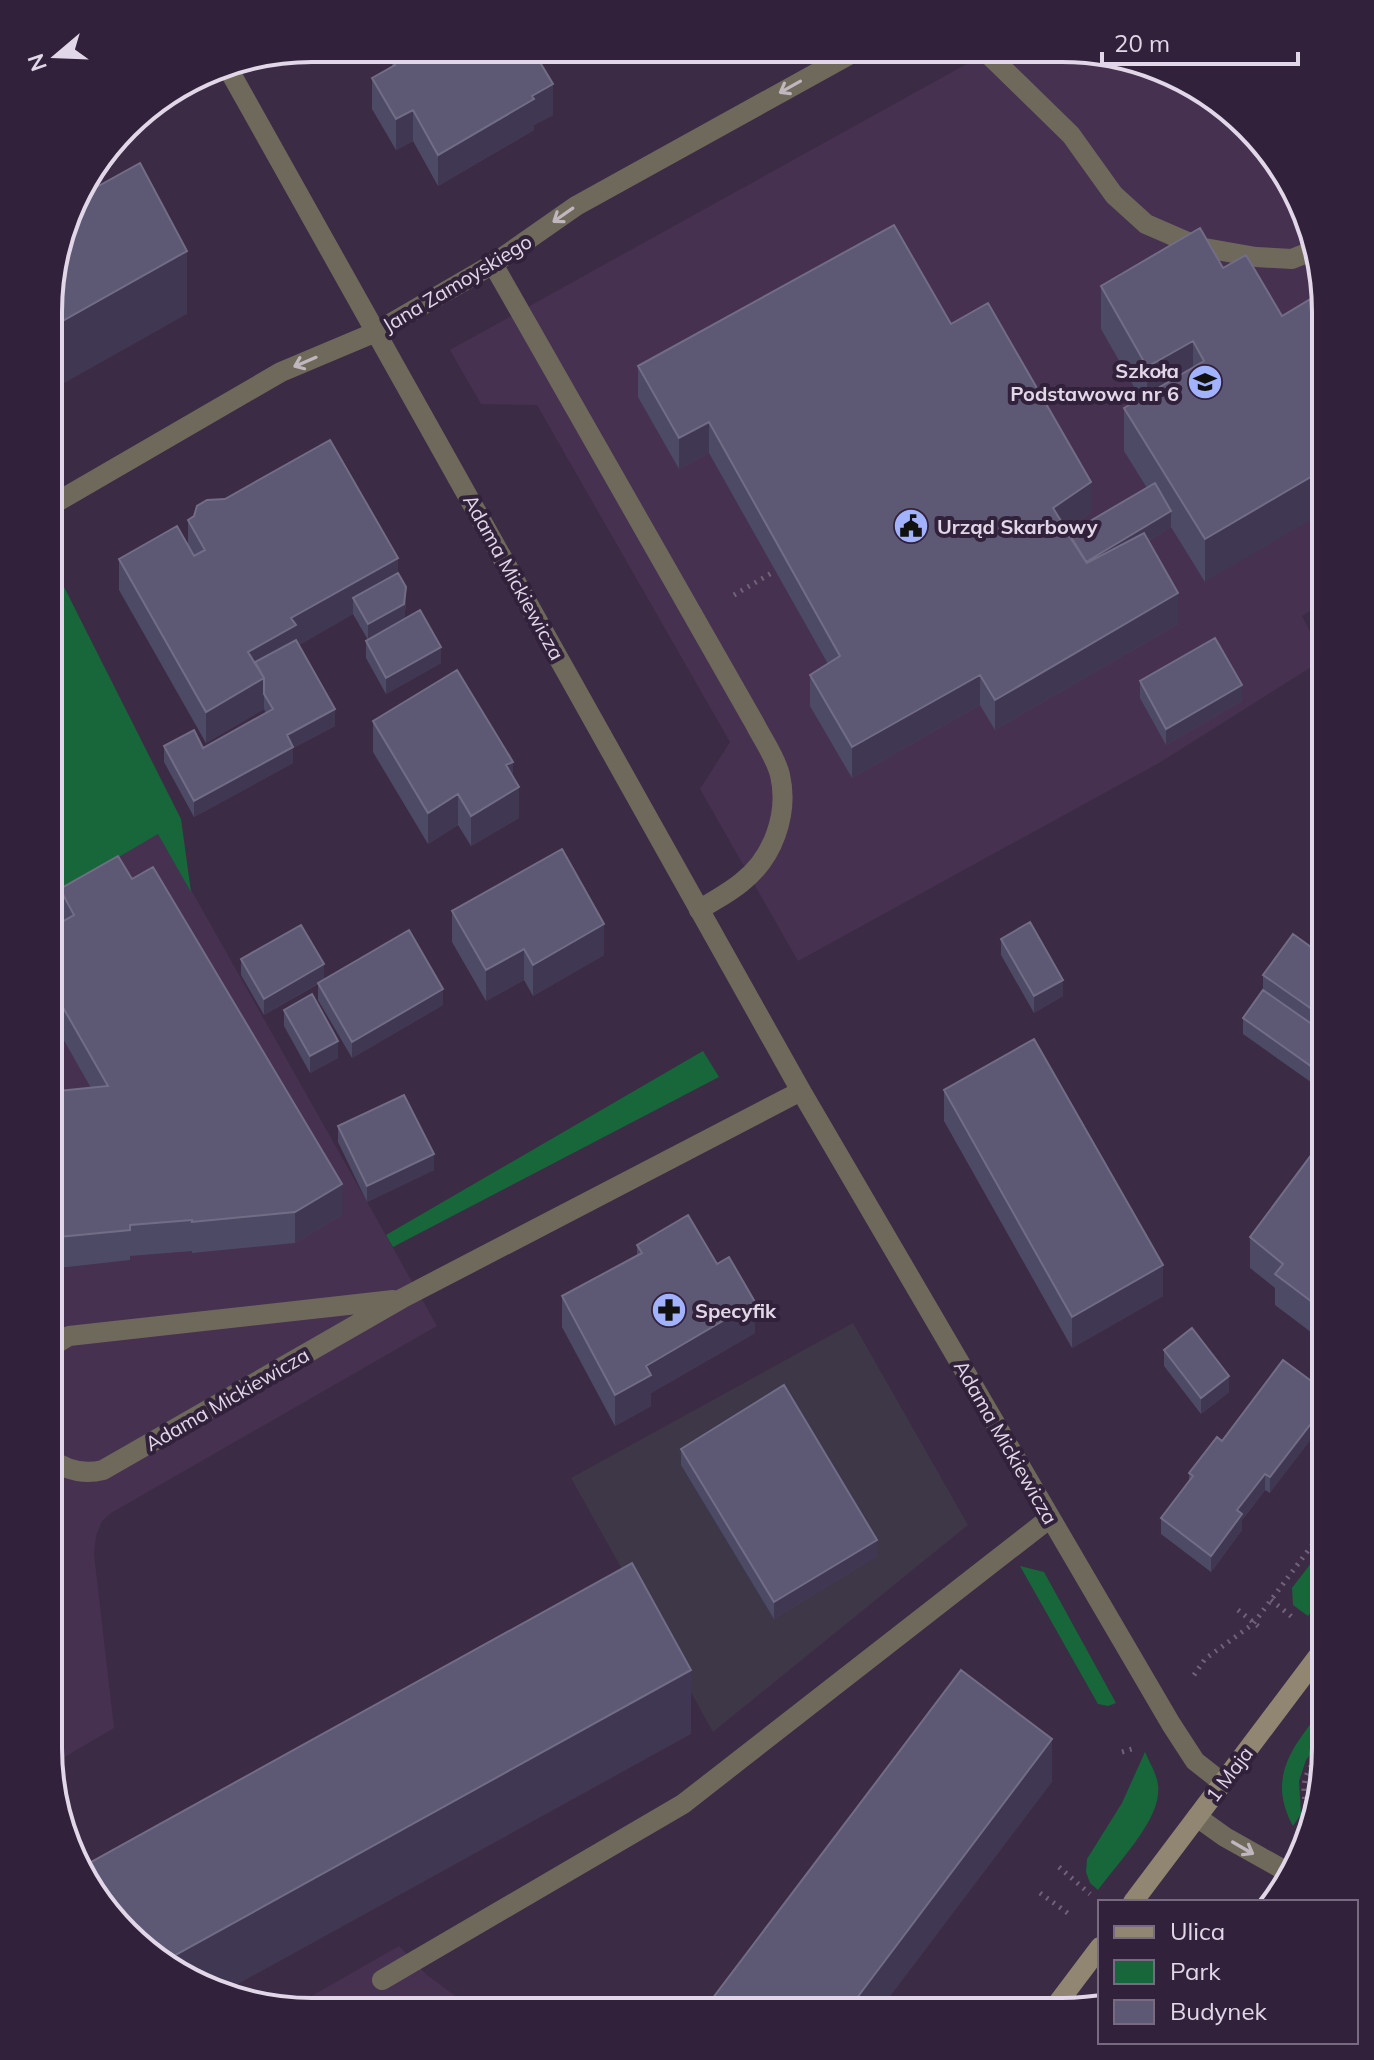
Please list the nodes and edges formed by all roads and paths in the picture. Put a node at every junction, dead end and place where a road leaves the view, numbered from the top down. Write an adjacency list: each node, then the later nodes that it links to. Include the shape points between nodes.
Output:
1 (836, 62): 5 (street, Jana Zamoyskiego, one-way to 5, via 576,206)
2 (996, 62): 4 (street, via 1071,135 1114,195 1146,224 1199,247 1256,257 1292,259)
3 (232, 75): 6 (street, Adama Mickiewicza)
4 (1305, 254)
5 (493, 264): 6 (street, Jana Zamoyskiego); 8 (street, via 780,773 783,803 777,833 763,859 744,881)
6 (376, 332): 7 (street, Jana Zamoyskiego, one-way to 7, via 281,372); 8 (street, Adama Mickiewicza)
7 (62, 499)
8 (699, 910): 9 (street, Adama Mickiewicza)
9 (801, 1091): 10 (street, Adama Mickiewicza); 13 (street, Adama Mickiewicza)
10 (401, 1299): 11 (street, Adama Mickiewicza); 12 (street, Adama Mickiewicza, via 103,1470 83,1473)
11 (62, 1340)
12 (62, 1465)
13 (1050, 1518): 23 (street, Adama Mickiewicza, via 1195,1761); 33 (street, via 683,1804)
14 (1311, 1546): 15 (path)
15 (1271, 1600): 17 (path); 18 (path)
16 (1238, 1610): 17 (path)
17 (1253, 1624): 19 (path); 20 (path)
18 (1301, 1624)
19 (1263, 1630)
20 (1205, 1659)
21 (1311, 1666): 23 (street, 1 Maja)
22 (1311, 1767): 24 (path)
23 (1223, 1783): 25 (street, 1 Maja)
24 (1306, 1798)
25 (1197, 1817): 27 (street, one-way to 27); 30 (street, 1 Maja)
26 (1059, 1867): 29 (path)
27 (1281, 1868)
28 (1040, 1893): 31 (path)
29 (1093, 1897)
30 (1135, 1900)
31 (1076, 1919)
32 (1098, 1950): 34 (street)
33 (382, 1980)
34 (1062, 1998)

